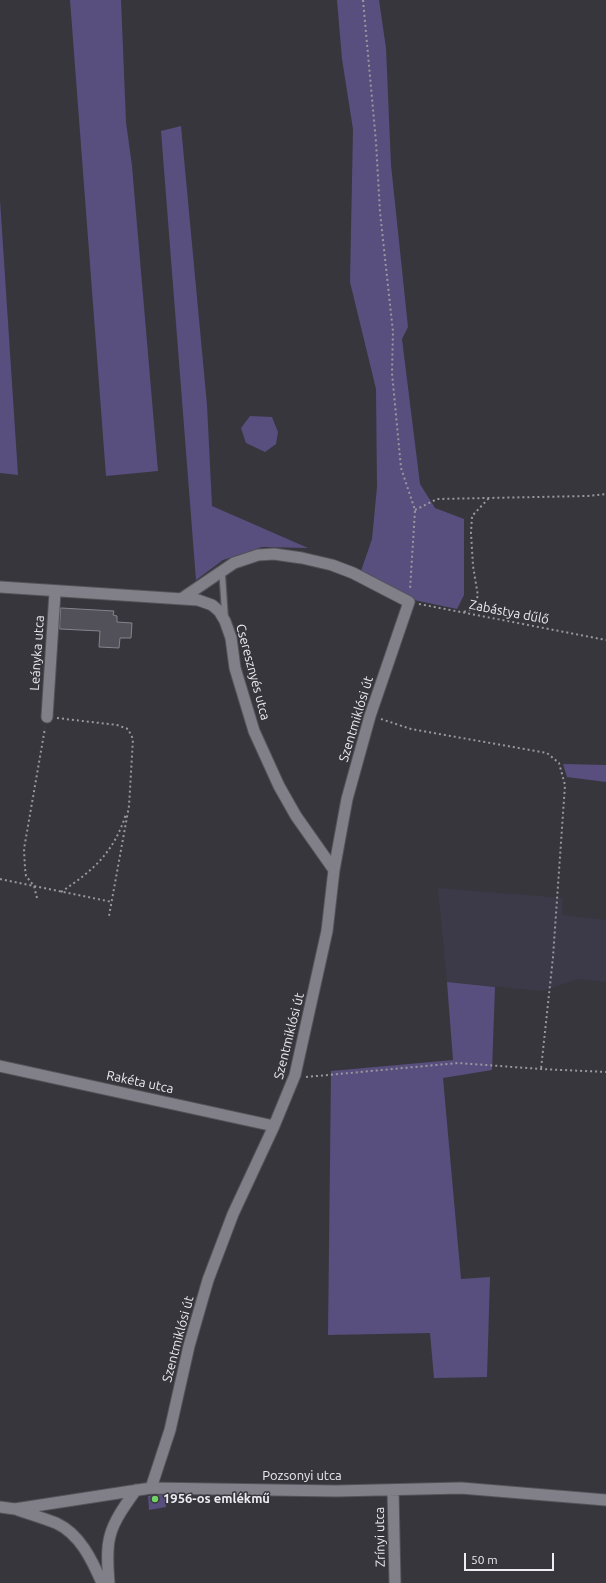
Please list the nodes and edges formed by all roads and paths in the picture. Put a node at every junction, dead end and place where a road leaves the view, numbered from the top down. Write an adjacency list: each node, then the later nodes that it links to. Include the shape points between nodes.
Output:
1 (363, 0): 4 (path, via 380,212 393,332 392,374 400,460)
2 (606, 494): 3 (path)
3 (490, 498): 4 (path, via 437,499); 10 (path, via 472,516 472,553 478,596 472,608)
4 (415, 510): 9 (path)
5 (222, 570): 8 (street); 9 (street, via 258,555 274,554 302,558 353,573); 11 (lane)
6 (0, 587): 7 (street, Cseresznyés utca)
7 (55, 592): 8 (street, Cseresznyés utca); 14 (street, Leányka utca)
8 (181, 599): 11 (street, Cseresznyés utca, via 198,600 212,605)
9 (409, 602): 10 (path, Zabástya dűlő); 13 (street, Szentmiklósi út)
10 (463, 613): 12 (path, Zabástya dűlő)
11 (225, 621): 16 (street, Cseresznyés utca, via 231,638 235,668 254,731 296,816)
12 (606, 640)
13 (370, 716): 16 (street, Szentmiklósi út, via 347,799); 24 (path, via 411,729 547,753 559,763 565,785)
14 (47, 717): 15 (path, via 117,725 128,729 133,739); 18 (path, via 24,849 26,876)
15 (129, 806): 19 (path, via 110,850 94,867); 21 (path)
16 (334, 870): 26 (street, Szentmiklósi út, via 327,931)
17 (0, 879): 18 (path)
18 (34, 886): 19 (path); 20 (path)
19 (61, 892): 21 (path)
20 (37, 898)
21 (112, 902): 22 (path)
22 (109, 916)
23 (0, 1066): 27 (street, Rakéta utca)
24 (542, 1070): 25 (path); 26 (path, via 458,1063 305,1077)
25 (606, 1072)
26 (295, 1075): 27 (street, Szentmiklósi út)
27 (274, 1126): 28 (street, Szentmiklósi út, via 233,1214 208,1280 189,1346 170,1430)
28 (151, 1488): 29 (street, Pozsonyi utca); 30 (street, Pozsonyi utca)
29 (136, 1490): 33 (street, Pozsonyi utca); 35 (street, via 125,1504 110,1536)
30 (393, 1490): 31 (street, Pozsonyi utca, via 461,1488); 36 (street, Zrínyi utca)
31 (606, 1500)
32 (0, 1507): 33 (street, Pozsonyi utca)
33 (15, 1509): 34 (street, via 57,1524 68,1531 84,1548)
34 (102, 1583)
35 (109, 1583)
36 (395, 1583)

